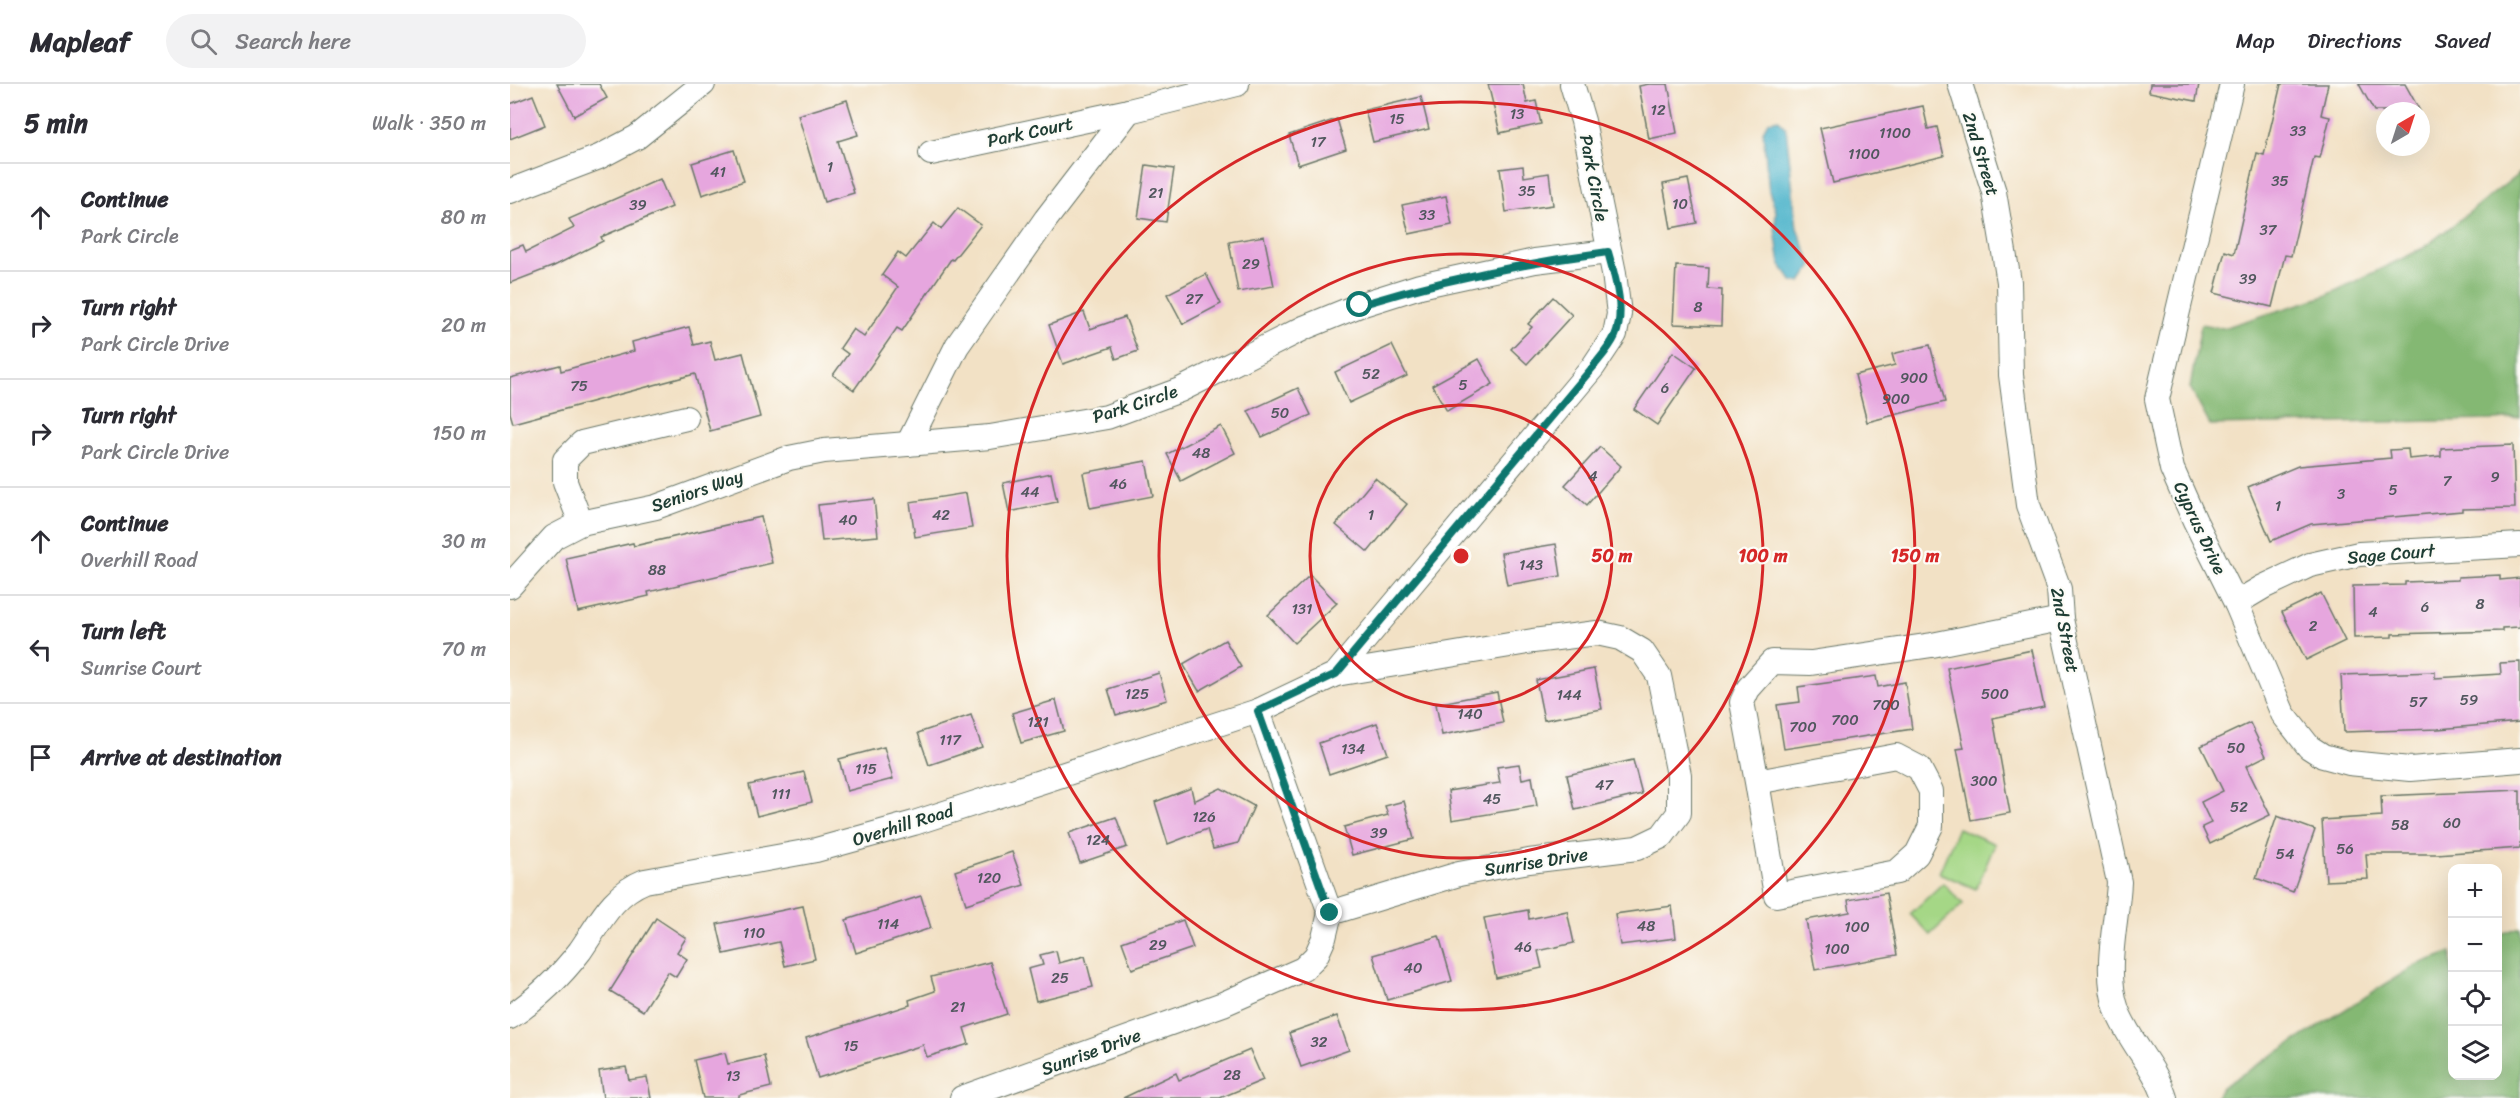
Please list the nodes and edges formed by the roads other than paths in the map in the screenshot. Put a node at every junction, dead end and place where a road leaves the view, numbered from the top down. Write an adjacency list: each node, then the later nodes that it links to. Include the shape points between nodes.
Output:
1 (704, 84): 8 (street, via 638,137 599,157)
2 (1237, 84): 6 (street)
3 (1572, 84): 9 (street, Park Circle, via 1583,121)
4 (1960, 84): 16 (street, 2nd Street, via 1994,192 2009,282 2011,375 2028,505 2059,589)
5 (2232, 84): 15 (street, Cyprus Drive, via 2157,399 2172,469)
6 (1129, 111): 7 (street, Park Court); 11 (street, via 1046,219 957,346)
7 (931, 153)
8 (510, 191)
9 (1608, 252): 11 (street, Park Circle, via 1535,261 1420,286 1360,305 1306,327 1180,390 1107,417 990,437); 17 (street, via 1619,314 1612,341)
10 (686, 418): 12 (street, via 582,443 565,460 565,482)
11 (908, 444): 12 (street, Seniors Way, via 796,456 656,507)
12 (581, 523): 14 (street, Seniors Way, via 554,537)
13 (2520, 545): 15 (street, Sage Court, via 2359,554 2310,565)
14 (510, 586)
15 (2236, 603): 19 (street, Cyprus Drive, via 2283,714 2309,747 2323,756 2349,763 2410,769)
16 (2061, 619): 20 (street, via 1932,645 1811,663 1772,662 1742,702); 24 (street, 2nd Street, via 2119,882 2111,949 2117,1009 2128,1033 2160,1080)
17 (1336, 674): 18 (street, Overhill Road); 21 (street, Sunrise Drive, via 1544,639 1597,633 1620,638 1642,651 1659,676 1679,775 1679,813 1662,836 1637,848 1459,874)
18 (1258, 711): 21 (street); 22 (street, Overhill Road, via 914,823 816,850 630,887 610,906 579,952 538,998)
19 (2520, 760)
20 (1756, 782): 20 (street, via 1896,756 1919,768 1931,791 1931,826 1917,854 1897,872 1776,895)
21 (1330, 913): 23 (street, Sunrise Drive, via 1317,956 1303,969 1223,1004)
22 (510, 1017)
23 (962, 1098)
24 (2166, 1098)

